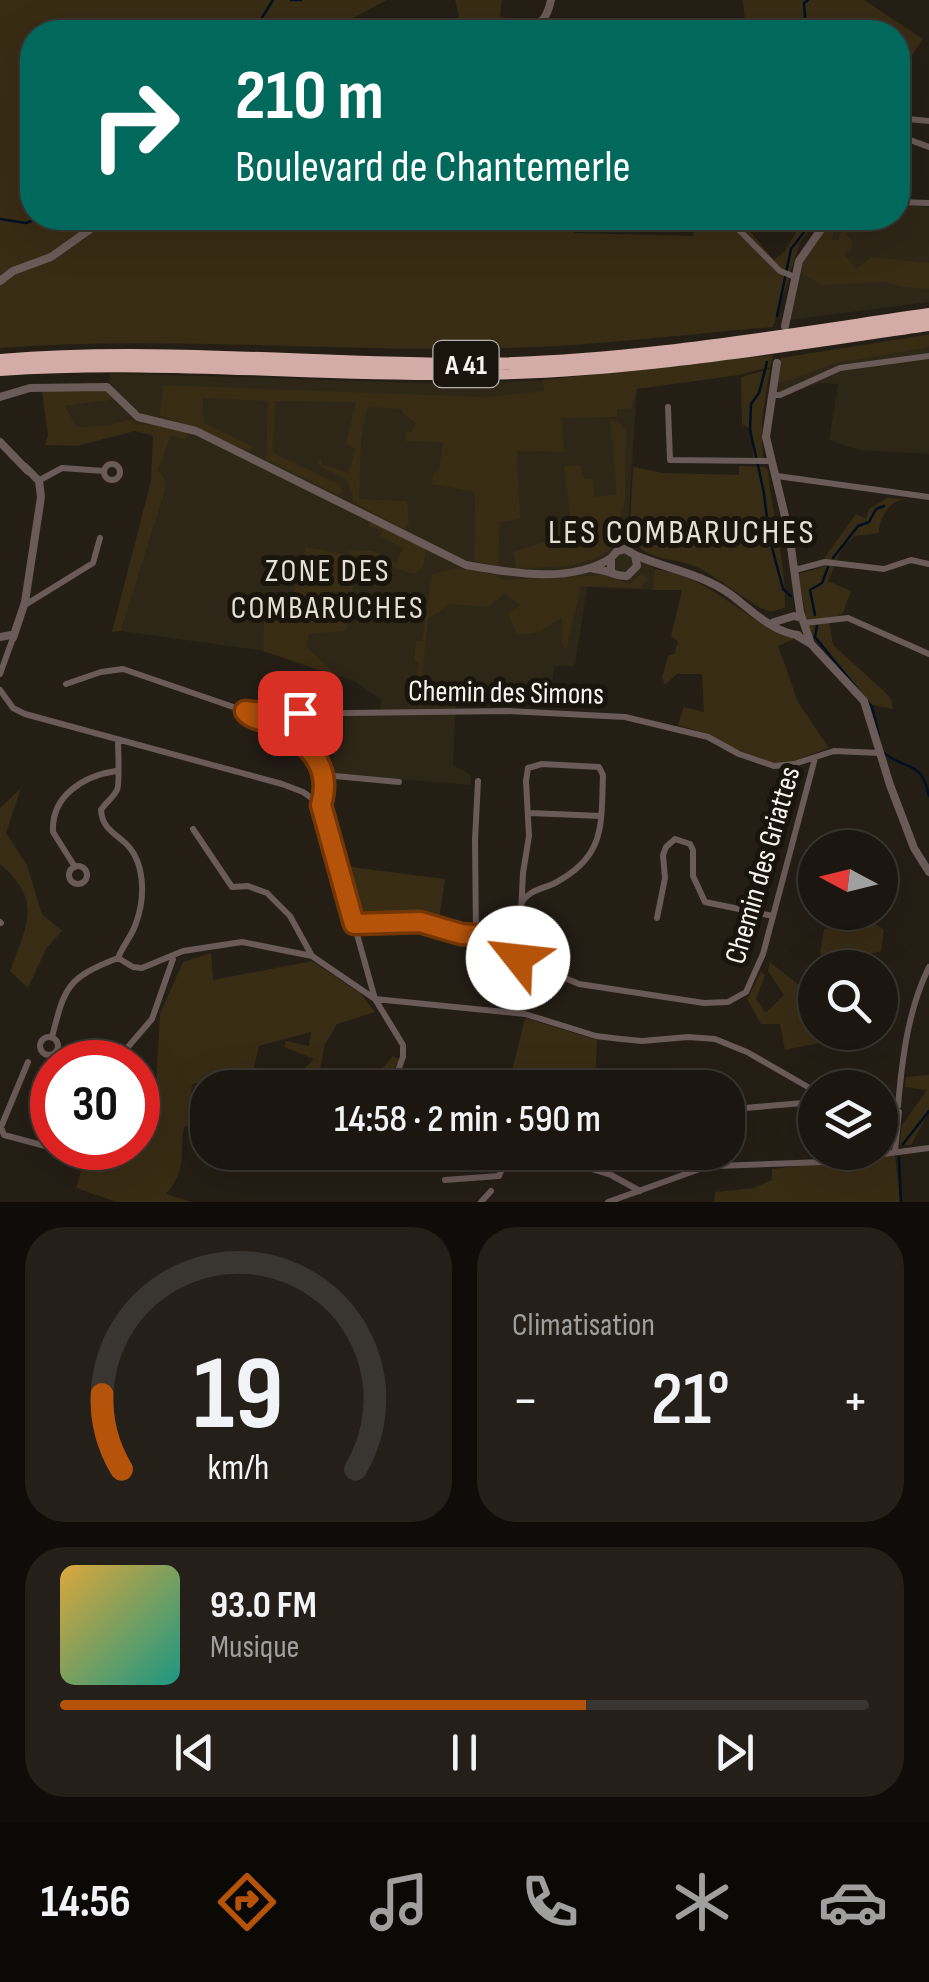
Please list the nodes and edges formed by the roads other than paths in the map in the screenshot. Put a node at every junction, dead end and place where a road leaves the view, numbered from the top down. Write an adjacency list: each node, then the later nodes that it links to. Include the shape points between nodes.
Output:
1 (88, 230): 5 (street)
2 (740, 230): 4 (street)
3 (819, 230): 4 (street)
4 (788, 275): 8 (street)
5 (0, 280)
6 (929, 314): 10 (highway, A 41, via 711,346 548,361 128,354)
7 (929, 325): 12 (highway, A 41, via 553,372)
8 (785, 326)
9 (929, 356): 13 (street, via 840,368 790,390)
10 (0, 360)
11 (778, 362): 13 (street)
12 (0, 370)
13 (772, 390): 17 (street)
14 (2, 395): 27 (street, via 107,387 138,417 196,431 466,565 511,573)
15 (668, 407): 17 (street, via 670,460)
16 (0, 442): 20 (street)
17 (764, 463): 19 (street)
18 (104, 471): 20 (street, via 62,468)
19 (777, 476): 21 (street); 29 (street)
20 (37, 480): 31 (street, via 42,497)
21 (929, 498)
22 (100, 538): 31 (street, via 93,564)
23 (635, 555): 24 (street, via 621,550); 26 (street); 30 (street)
24 (611, 558): 27 (street); 28 (street)
25 (929, 564): 29 (street, via 911,560 884,569 826,562)
26 (658, 566): 30 (street); 32 (street, via 703,578)
27 (594, 569): 28 (street)
28 (611, 570): 30 (street, via 623,577)
29 (794, 570): 33 (street)
30 (634, 573)
31 (27, 604): 34 (street)
32 (764, 621): 33 (street); 33 (street, via 787,631)
33 (797, 623): 35 (street, via 848,618); 41 (street, via 864,701)
34 (8, 636): 36 (street)
35 (929, 654)
36 (0, 674)
37 (66, 684): 39 (street, via 123,670)
38 (0, 690): 40 (street, via 25,714)
39 (245, 711): 42 (street, Chemin des Simons, via 624,717 708,737 774,766); 44 (street, via 312,751)
40 (120, 743): 43 (street); 47 (street, via 282,784)
41 (880, 753): 42 (street, Chemin des Simons); 52 (street)
42 (815, 757): 56 (street, Chemin des Griattes)
43 (116, 771): 51 (street, via 66,792 58,804 53,832); 63 (street, via 117,791 100,810 110,831 135,853 141,872 138,918)
44 (324, 775): 46 (street); 47 (street)
45 (478, 781): 59 (street)
46 (399, 782)
47 (319, 802): 58 (street)
48 (530, 813): 49 (street); 49 (street, via 528,768 592,766 604,775); 53 (street)
49 (601, 816): 54 (street, via 594,850 562,879)
50 (194, 828): 61 (street, via 232,887 248,886 279,904)
51 (75, 867)
52 (929, 872)
53 (522, 885): 54 (street); 55 (street)
54 (530, 892): 55 (street)
55 (522, 902): 60 (street, via 520,932)
56 (773, 916): 57 (street, via 704,902 693,876 693,850 675,839 664,855); 60 (street, Chemin des Griattes, via 753,982 738,998 718,1004 578,984)
57 (657, 918)
58 (354, 924): 59 (street, Chemin des Griattes, via 407,920); 65 (street)
59 (476, 935): 60 (street, Chemin des Griattes)
60 (510, 949)
61 (312, 956): 62 (street, via 242,942); 65 (street)
62 (174, 957): 63 (street, via 142,968); 67 (street, via 152,1019)
63 (118, 958): 66 (street, via 80,974 63,995)
64 (929, 968): 71 (street)
65 (375, 999): 69 (street, via 402,1044); 70 (street, via 522,1014 642,1042 688,1036 725,1042)
66 (52, 1037)
67 (134, 1040)
68 (28, 1062): 74 (street, via 1,1127 4,1135)
69 (399, 1070)
70 (798, 1082)
71 (898, 1088)
72 (798, 1103): 73 (street)
73 (746, 1108)
74 (30, 1142)
75 (929, 1148): 76 (street)
76 (898, 1151)
77 (798, 1163): 78 (street)
78 (745, 1165)
79 (502, 1170): 82 (street, via 499,1176)
80 (595, 1170): 83 (street)
81 (697, 1170): 83 (street)
82 (445, 1180)
83 (640, 1191): 86 (street)
84 (491, 1192): 85 (street)
85 (481, 1202)
86 (608, 1202)

